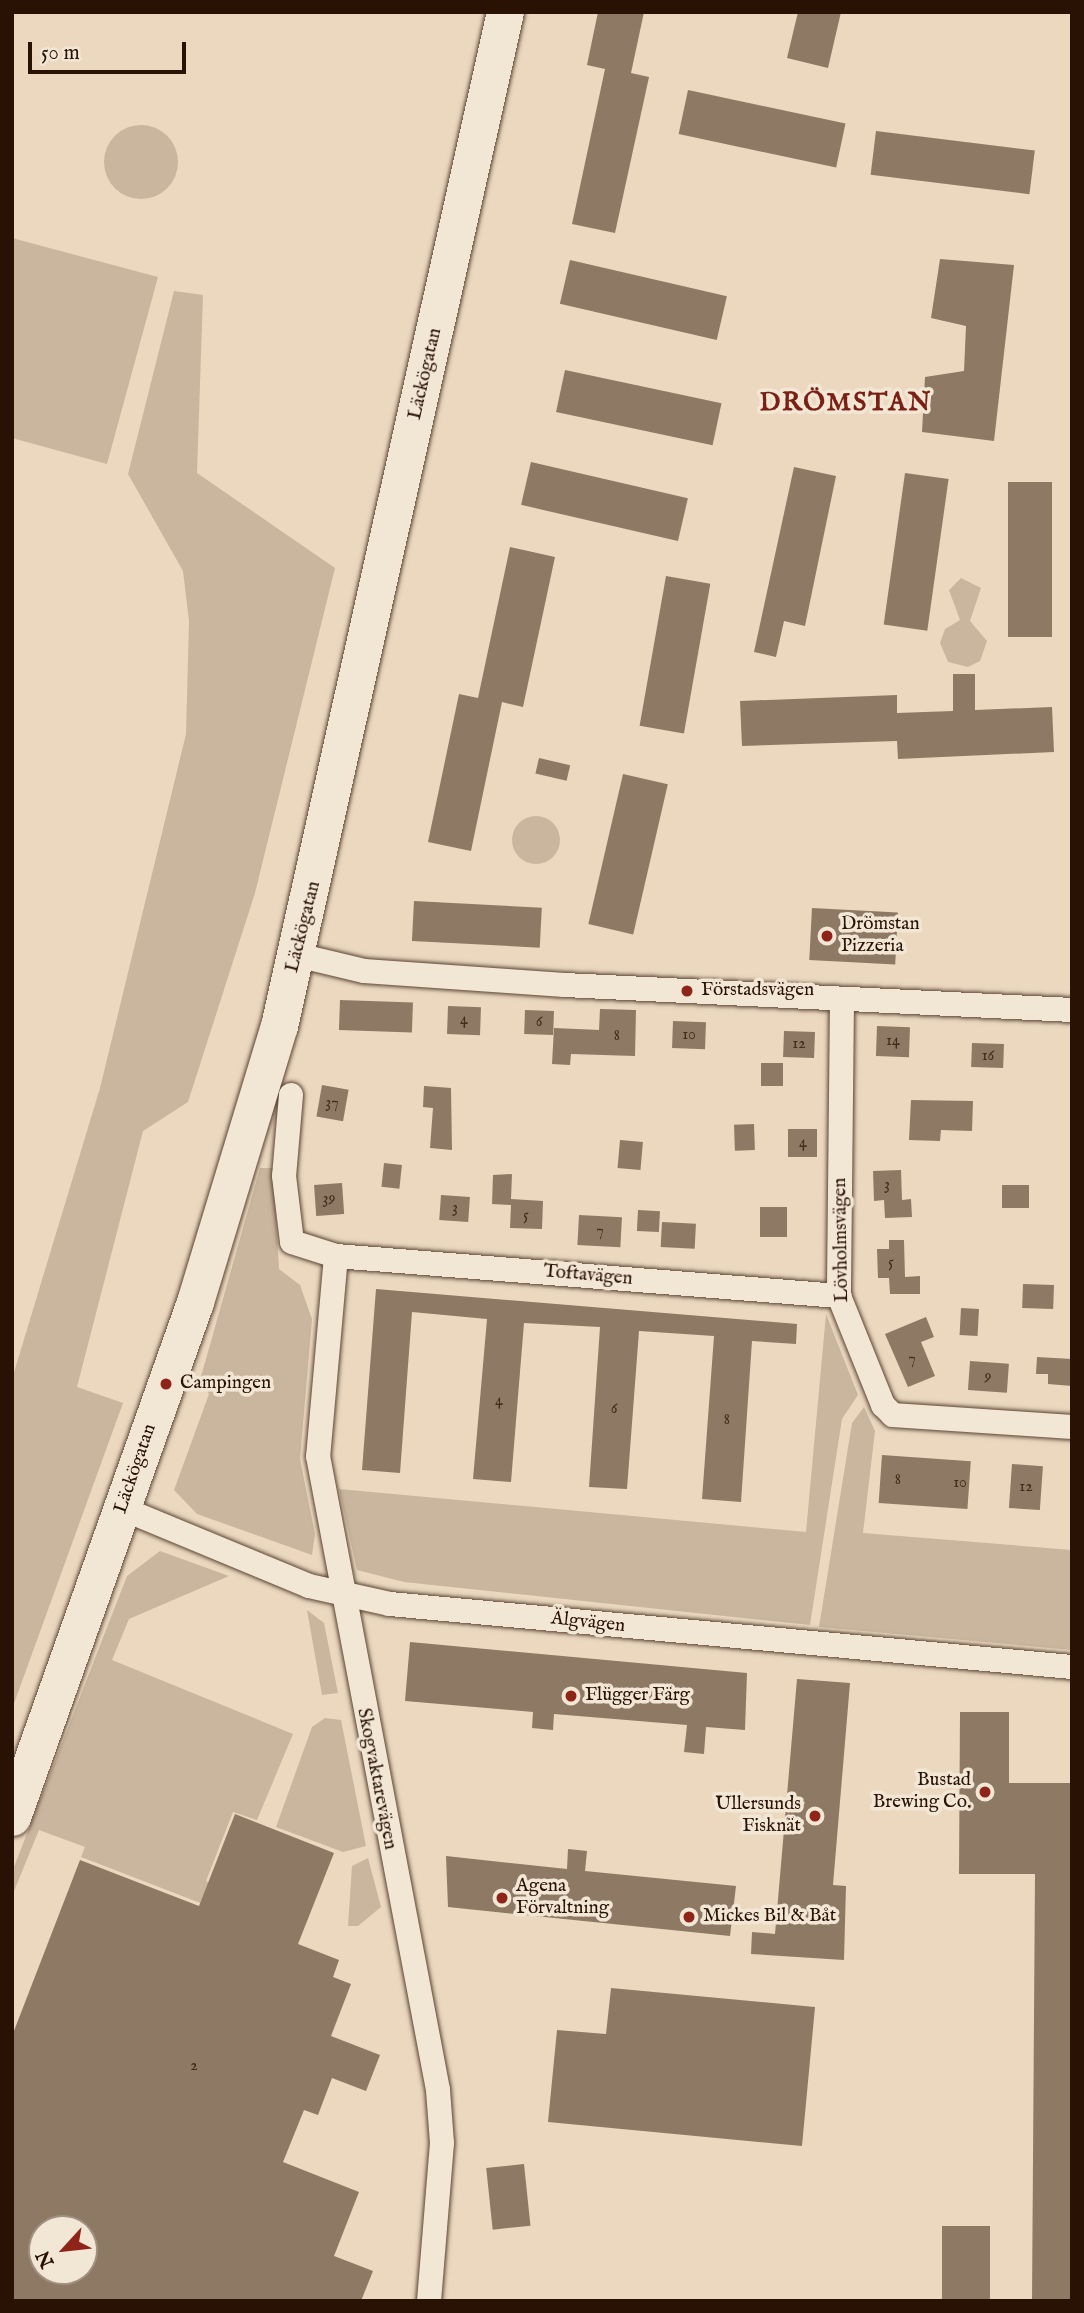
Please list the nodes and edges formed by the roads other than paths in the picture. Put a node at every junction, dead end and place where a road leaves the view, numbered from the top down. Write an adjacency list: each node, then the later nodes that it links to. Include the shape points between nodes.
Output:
1 (505, 12): 2 (main road, Läckögatan)
2 (297, 955): 3 (street, via 363,971); 9 (main road, Läckögatan, via 242,1157)
3 (842, 1000): 4 (street); 7 (street, Lövholmsvägen)
4 (1072, 1010)
5 (290, 1095): 6 (street, via 285,1223 292,1242)
6 (336, 1256): 7 (street, Toftavägen); 10 (street, Skogvaktarevägen, via 318,1456)
7 (839, 1296): 8 (street, Lövholmsvägen, via 875,1388 893,1415)
8 (1072, 1427)
9 (121, 1508): 10 (street, Älgvägen, via 309,1586); 12 (main road, Läckögatan)
10 (346, 1595): 11 (street, Älgvägen, via 390,1604); 13 (street, Skogvaktarevägen, via 360,1701 438,2090 442,2143)
11 (1072, 1667)
12 (12, 1817)
13 (429, 2301)

